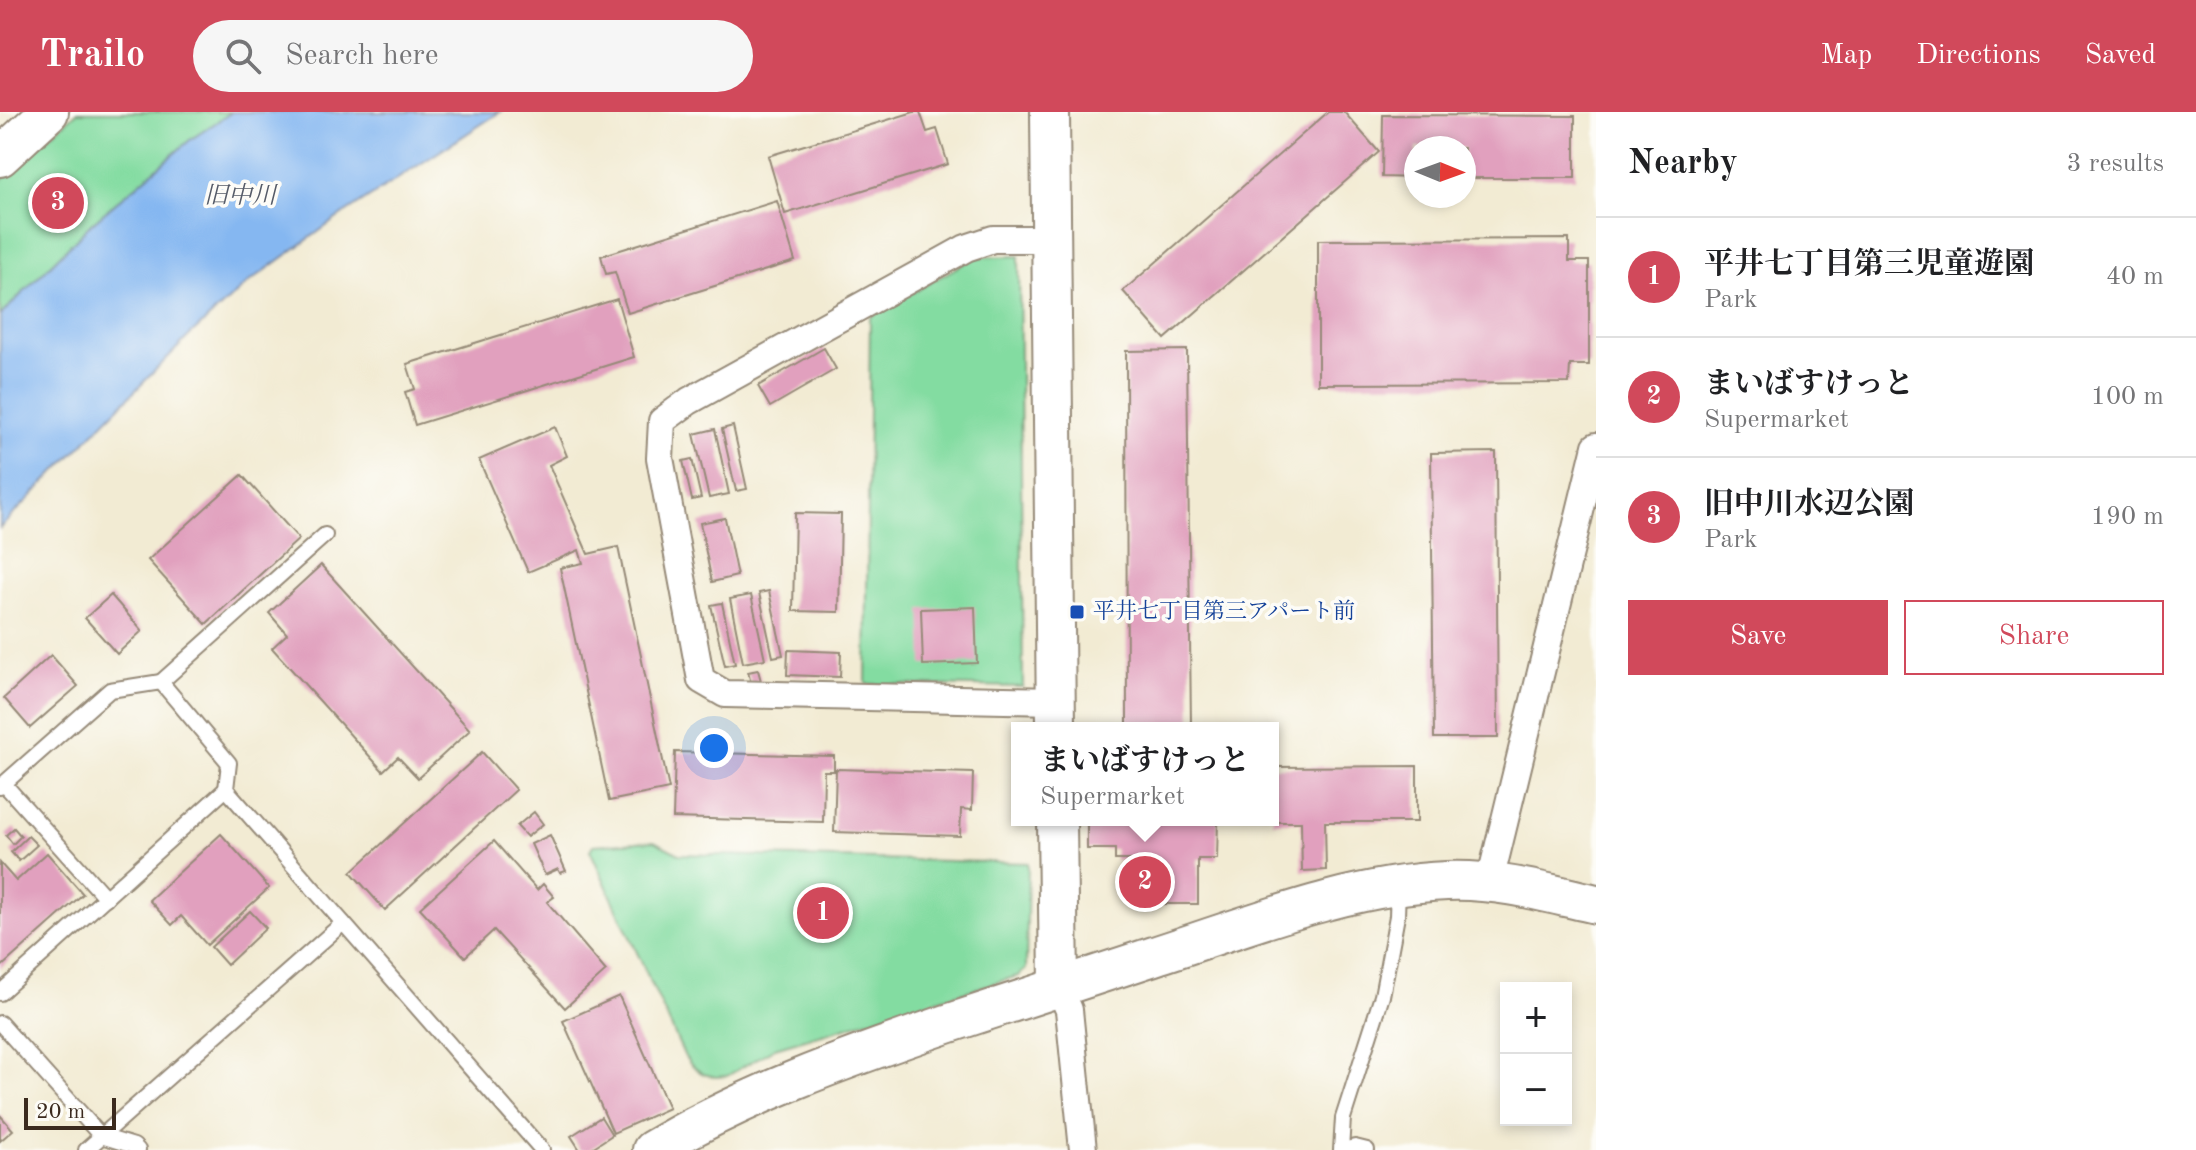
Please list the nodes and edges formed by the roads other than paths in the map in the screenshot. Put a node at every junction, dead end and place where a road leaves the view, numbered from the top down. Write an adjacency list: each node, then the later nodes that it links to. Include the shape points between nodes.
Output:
1 (49, 112): 3 (street)
2 (1050, 112): 4 (street)
3 (0, 157)
4 (1052, 239): 8 (street); 8 (street, via 993,239 966,248 689,401 662,421 660,458 701,680 725,694)
5 (1596, 446): 12 (street)
6 (325, 535): 7 (lane)
7 (161, 682): 9 (lane, via 110,690); 10 (lane, via 229,763)
8 (1056, 714)
9 (2, 786): 14 (lane)
10 (226, 789): 14 (lane); 16 (lane)
11 (1057, 826): 17 (street)
12 (1490, 881): 13 (street); 15 (street)
13 (1398, 886): 17 (street, via 1339,897); 26 (lane, via 1382,996 1343,1118)
14 (106, 898): 18 (lane)
15 (1596, 904)
16 (343, 923): 20 (lane); 23 (lane)
17 (1059, 987): 24 (street, via 785,1082); 25 (street, via 1069,1010)
18 (0, 993)
19 (0, 1023): 20 (lane)
20 (101, 1136): 21 (lane); 22 (lane)
21 (86, 1150)
22 (138, 1150)
23 (542, 1150)
24 (652, 1150)
25 (1083, 1150)
26 (1342, 1150): 27 (lane)
27 (1367, 1150)

